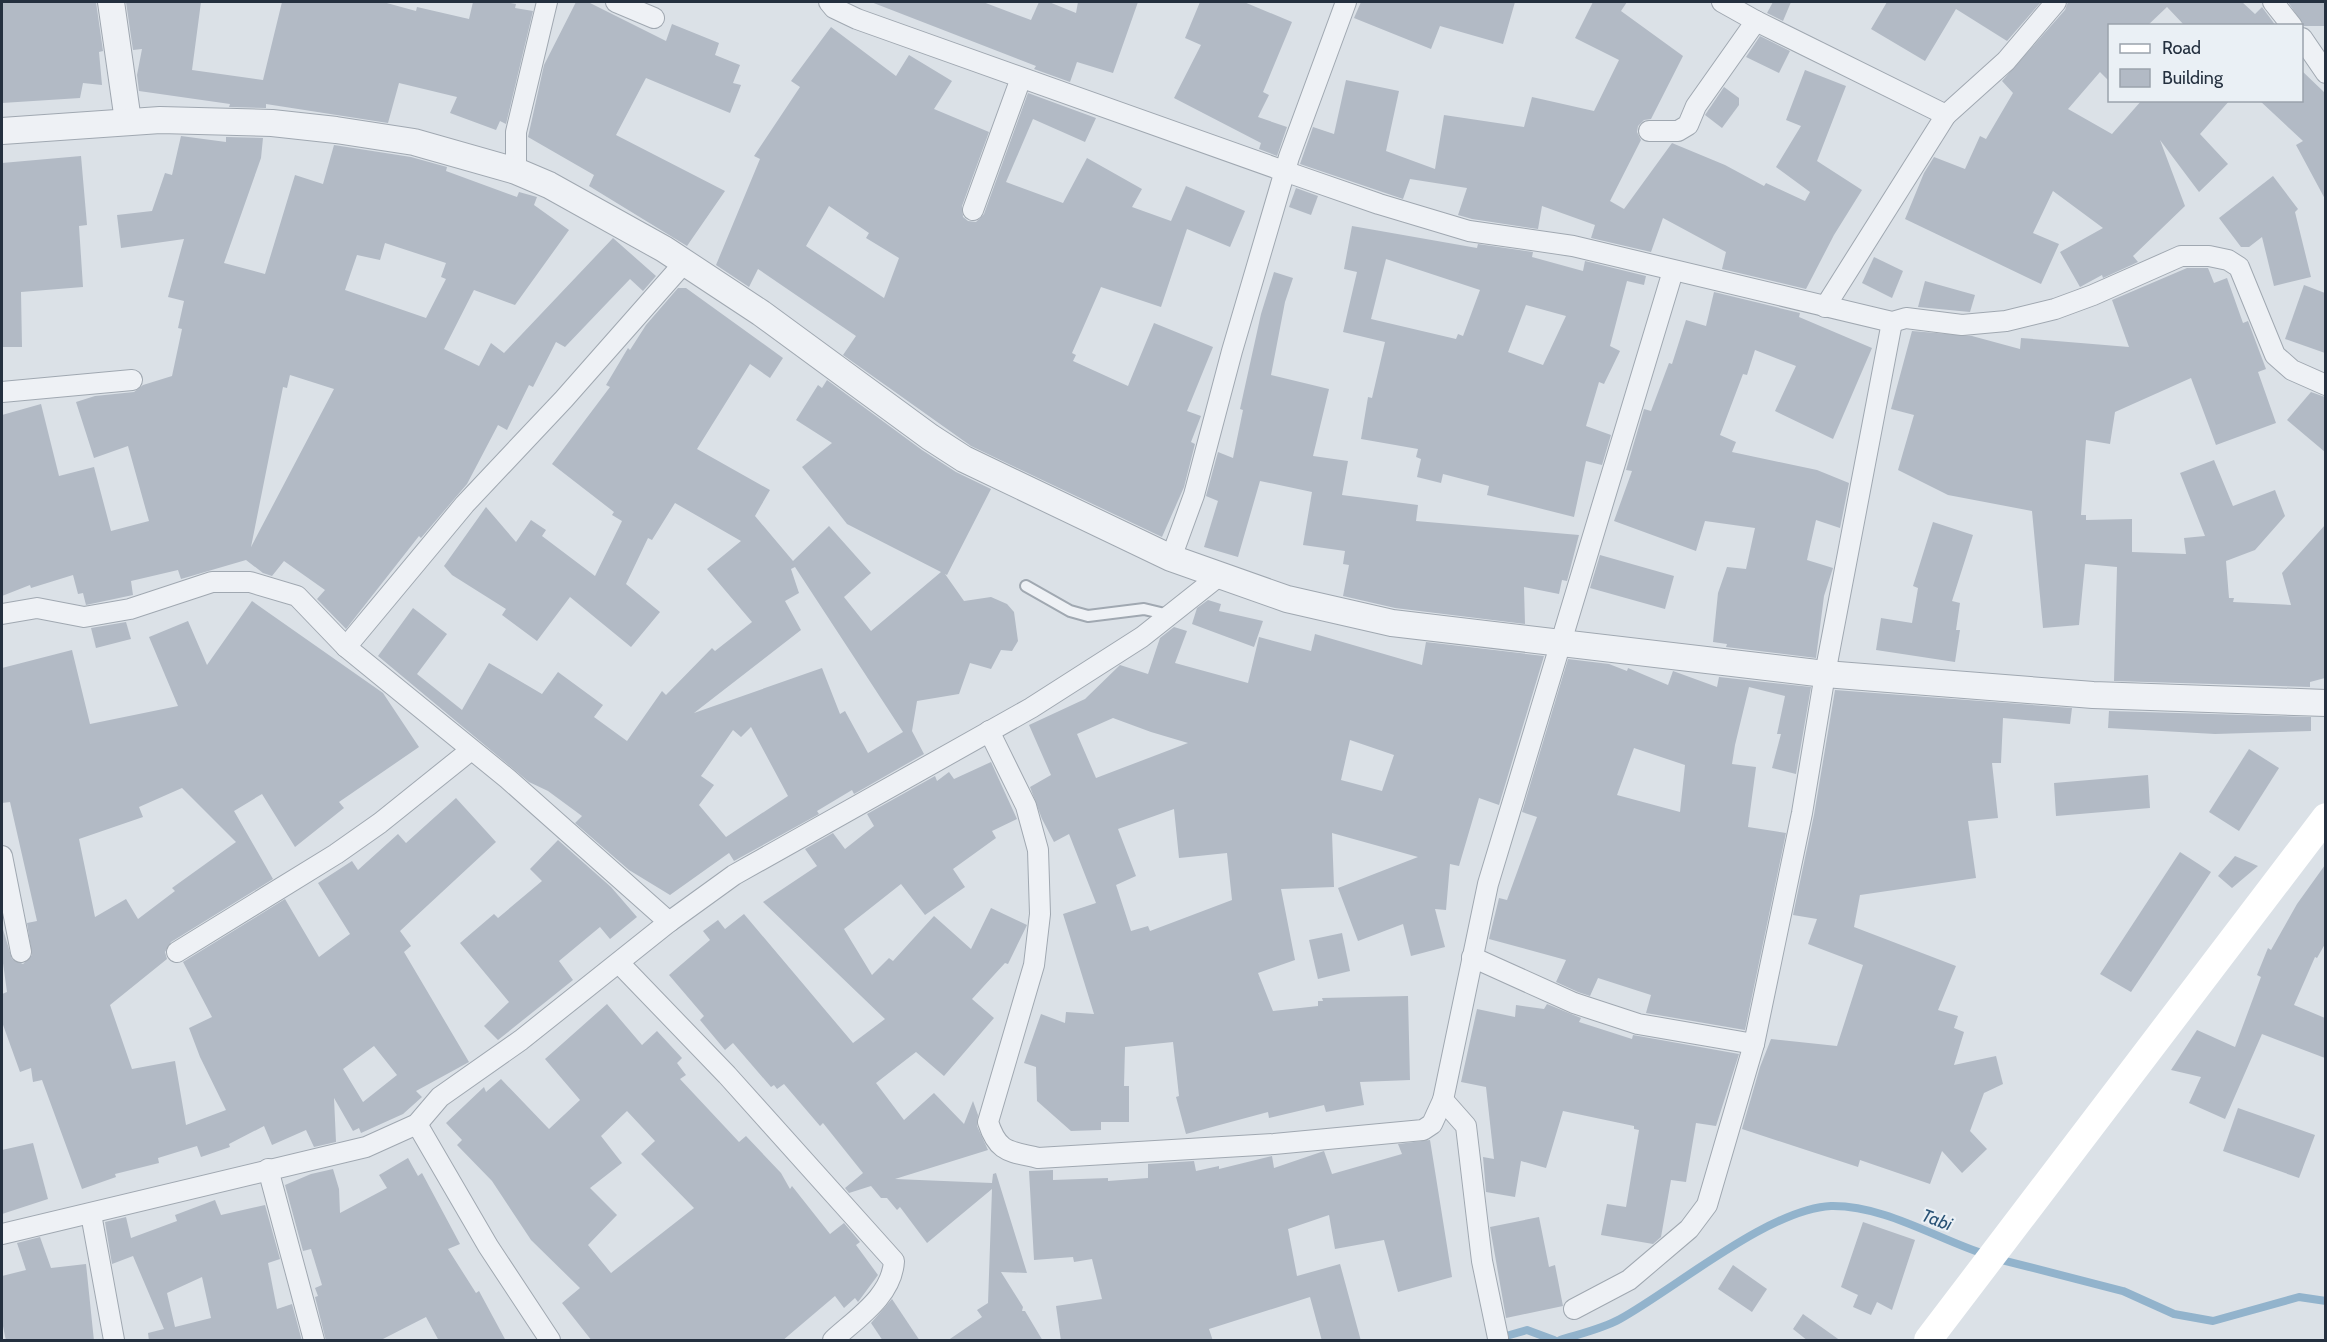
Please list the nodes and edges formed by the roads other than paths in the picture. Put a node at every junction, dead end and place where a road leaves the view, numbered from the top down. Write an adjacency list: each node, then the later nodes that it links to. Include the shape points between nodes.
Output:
1 (111, 2): 16 (street)
2 (548, 2): 19 (street, via 516,132)
3 (616, 2): 9 (street)
4 (829, 2): 14 (street, via 857,19)
5 (1346, 2): 20 (street)
6 (1722, 2): 10 (street)
7 (2056, 2): 15 (street, via 2006,61)
8 (2273, 2): 11 (street)
9 (654, 18)
10 (1756, 21): 15 (street); 18 (street, via 1696,106 1688,125 1678,131)
11 (2290, 24)
12 (2303, 41): 13 (street)
13 (2325, 73)
14 (1021, 78): 20 (street); 21 (street)
15 (1946, 115): 24 (street)
16 (128, 122): 17 (street); 19 (street, via 223,121 336,130 414,142)
17 (2, 131)
18 (1649, 131)
19 (516, 171): 22 (street, via 549,185)
20 (1284, 171): 23 (street, via 1469,231 1573,246); 29 (street, via 1194,495)
21 (973, 210)
22 (684, 263): 29 (street, via 761,313 964,459); 35 (street, via 465,504)
23 (1673, 271): 24 (street); 34 (street)
24 (1825, 307): 25 (street)
25 (1892, 321): 27 (street, via 1906,318 1962,325 2006,321 2083,298 2181,256 2209,256 2239,267 2275,355 2292,370); 36 (street)
26 (132, 380): 28 (street)
27 (2325, 385)
28 (2, 392)
29 (1171, 558): 30 (street)
30 (1219, 576): 33 (street); 34 (street, via 1337,613)
31 (1026, 586): 33 (lane, via 1070,611 1088,616 1143,609)
32 (2, 614): 35 (street, via 37,608 84,617 130,609 212,582 250,582 297,596)
33 (1169, 615): 38 (street, via 1083,675)
34 (1562, 644): 36 (street); 45 (street, via 1488,884)
35 (346, 647): 39 (street)
36 (1825, 674): 37 (street, via 2092,695); 47 (street, via 1802,813)
37 (2325, 703)
38 (989, 731): 42 (street, via 734,874); 48 (street, via 1026,806 1038,850 1040,914 1034,965 988,1122 994,1140 1008,1150 1038,1158 1274,1144 1423,1130 1432,1124)
39 (471, 750): 42 (street); 44 (street, via 336,854)
40 (2325, 817): 59 (main road)
41 (2, 856): 43 (street)
42 (669, 922): 46 (street)
43 (21, 952)
44 (177, 952)
45 (1472, 957): 47 (street, via 1574,1003 1638,1024); 48 (street)
46 (619, 963): 49 (street, via 440,1097); 58 (street, via 894,1261 886,1290)
47 (1754, 1044): 53 (street, via 1707,1205 1689,1229 1629,1280)
48 (1443, 1100): 54 (street, via 1466,1126 1482,1261)
49 (417, 1125): 50 (street, via 366,1147); 57 (street)
50 (268, 1169): 51 (street); 56 (street)
51 (91, 1214): 52 (street); 55 (street)
52 (2, 1234)
53 (1574, 1309)
54 (1498, 1338)
55 (114, 1341)
56 (314, 1341)
57 (550, 1341)
58 (832, 1341)
59 (1928, 1341)

